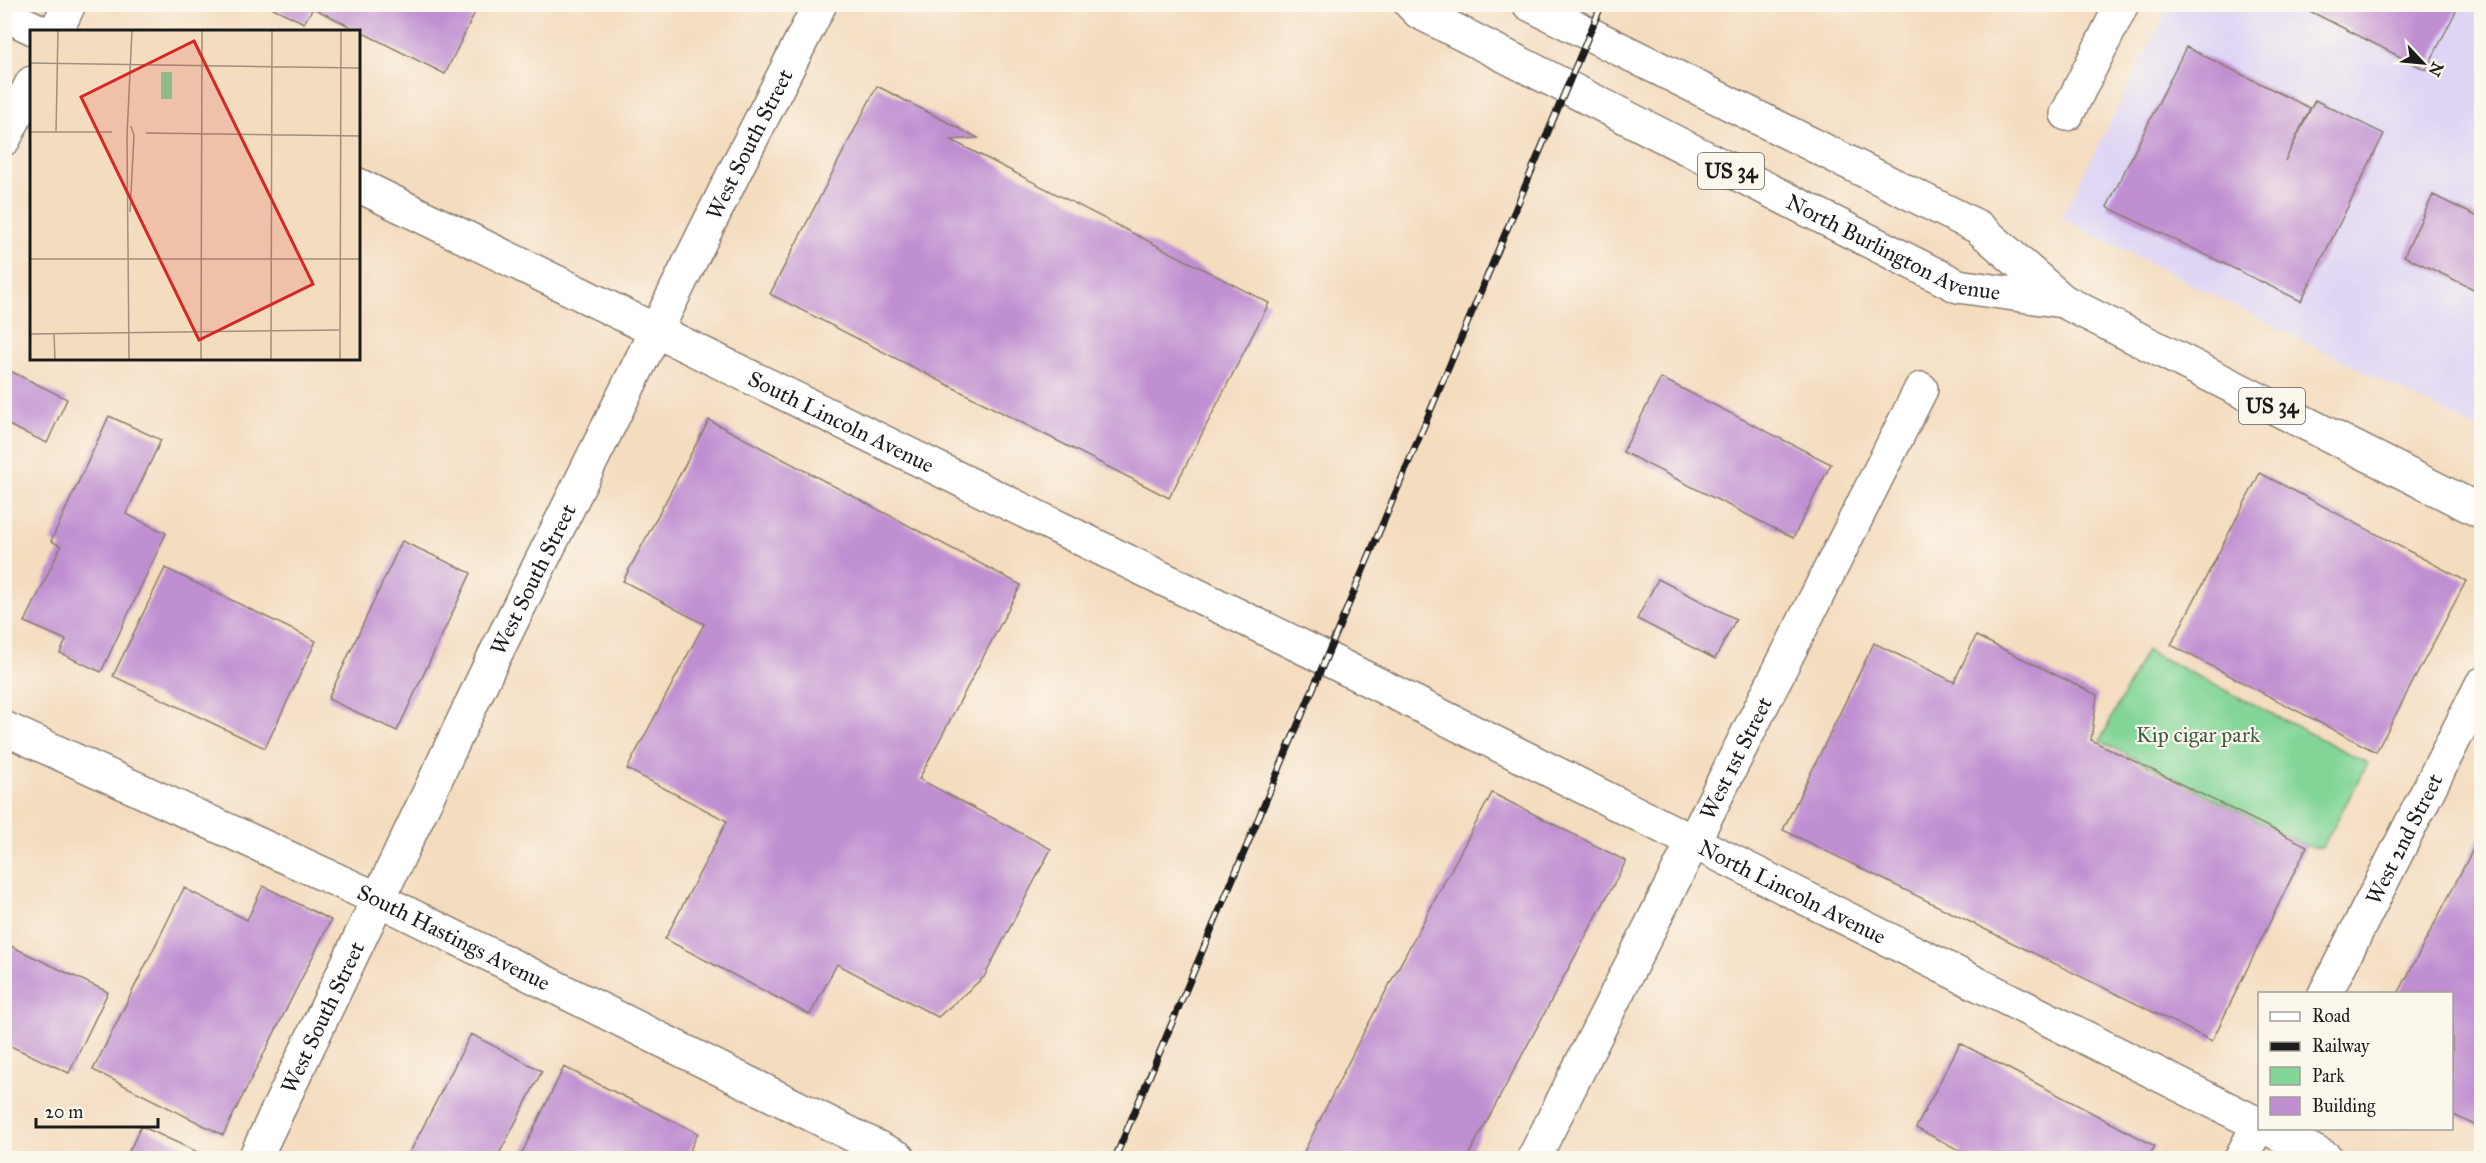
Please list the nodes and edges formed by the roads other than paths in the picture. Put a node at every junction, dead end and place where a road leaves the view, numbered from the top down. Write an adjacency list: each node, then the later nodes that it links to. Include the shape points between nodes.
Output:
1 (69, 4): 8 (main road)
2 (820, 4): 14 (main road, West South Street)
3 (1411, 4): 13 (main road, North Burlington Avenue / US 34, via 1419,12 1958,286)
4 (1529, 4): 13 (main road, North Burlington Avenue / US 34, via 1978,227)
5 (2122, 4): 10 (main road)
6 (4, 14): 7 (main road)
7 (37, 30)
8 (57, 30)
9 (30, 87): 11 (main road)
10 (2067, 114)
11 (4, 139)
12 (360, 186): 14 (main road, South Lincoln Avenue)
13 (2063, 301): 16 (main road, North Burlington Avenue / US 34)
14 (655, 332): 17 (main road, South Lincoln Avenue); 21 (main road, West South Street)
15 (1921, 389): 20 (main road, West 1st Street)
16 (2481, 512)
17 (1325, 658): 20 (main road, North Lincoln Avenue)
18 (2481, 684): 22 (main road, West 2nd Street)
19 (4, 728): 21 (main road, South Hastings Avenue)
20 (1692, 842): 23 (main road, North Lincoln Avenue); 28 (main road, West 1st Street)
21 (378, 899): 26 (main road, West South Street); 27 (main road, South Hastings Avenue)
22 (2326, 992)
23 (2258, 1124)
24 (2258, 1130): 29 (main road)
25 (2271, 1130): 30 (main road, North Lincoln Avenue)
26 (255, 1158)
27 (899, 1158)
28 (1534, 1158)
29 (2241, 1158)
30 (2326, 1158)

